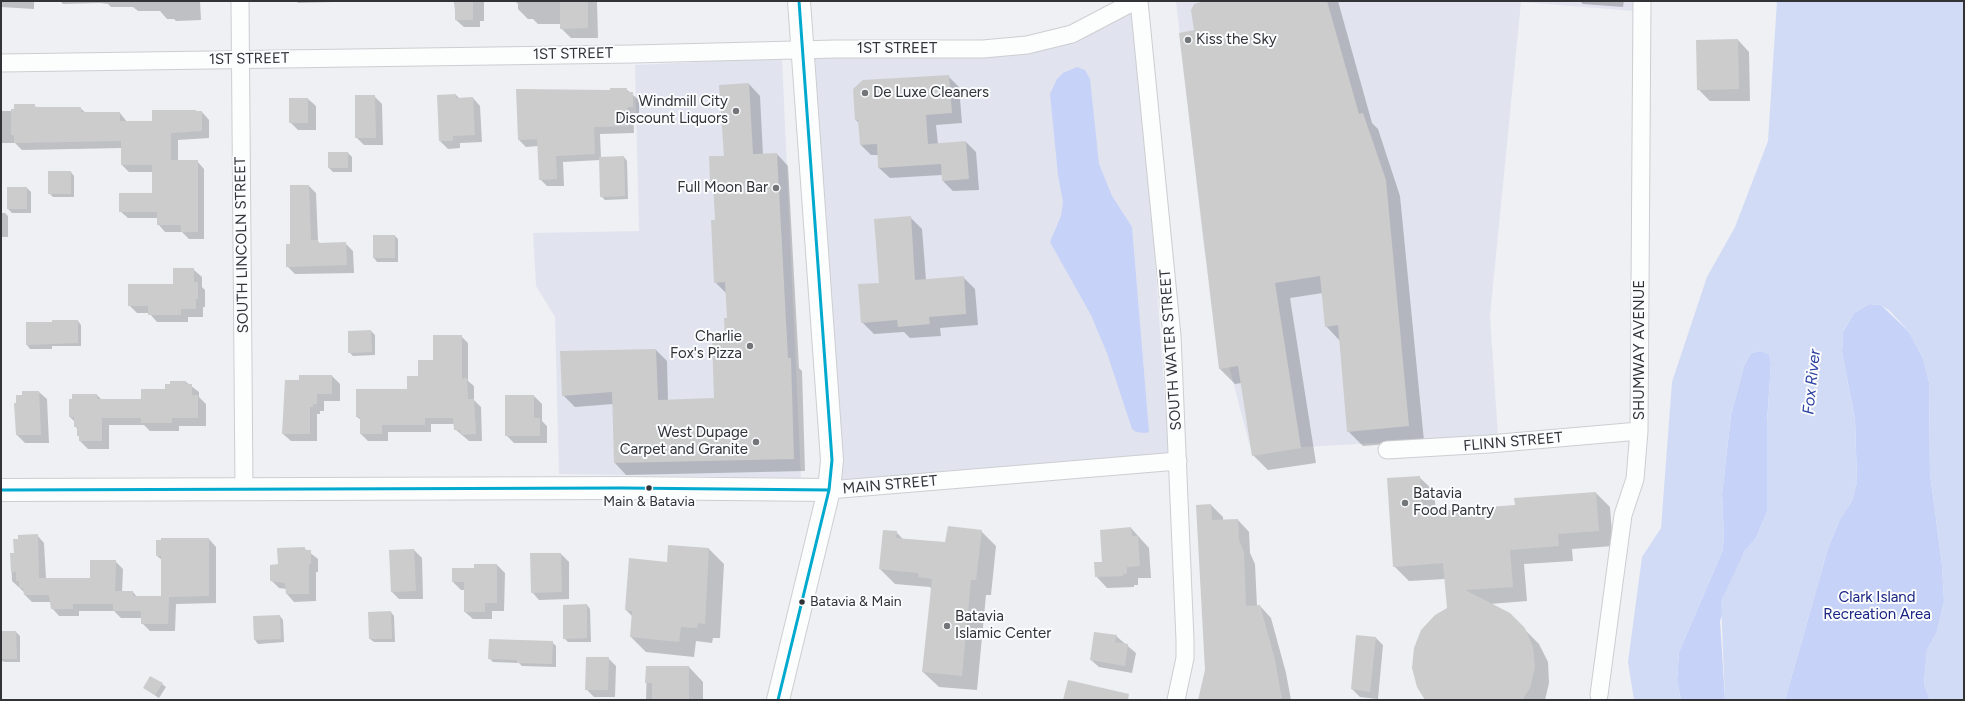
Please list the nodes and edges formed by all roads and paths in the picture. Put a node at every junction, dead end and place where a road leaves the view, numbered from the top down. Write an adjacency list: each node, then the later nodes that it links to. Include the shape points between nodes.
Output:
1 (240, 1): 7 (street, SOUTH LINCOLN STREET)
2 (799, 1): 6 (main road)
3 (1135, 1): 6 (street, 1ST STREET, via 1072,34 1027,45 983,49)
4 (1139, 1): 11 (street, SOUTH WATER STREET, via 1172,336)
5 (1642, 1): 9 (street, SHUMWAY AVENUE)
6 (802, 50): 7 (street, 1ST STREET); 14 (main road, via 832,460)
7 (240, 59): 8 (street, 1ST STREET); 12 (street, SOUTH LINCOLN STREET)
8 (1, 63)
9 (1639, 431): 10 (street, FLINN STREET); 15 (street, SHUMWAY AVENUE, via 1635,479 1623,515)
10 (1387, 450)
11 (1178, 461): 14 (street, MAIN STREET); 17 (street, SOUTH WATER STREET, via 1185,658)
12 (244, 489): 13 (main road, MAIN STREET); 14 (main road, MAIN STREET)
13 (1, 490)
14 (829, 490): 16 (main road)
15 (1599, 695)
16 (778, 700)
17 (1176, 700)

